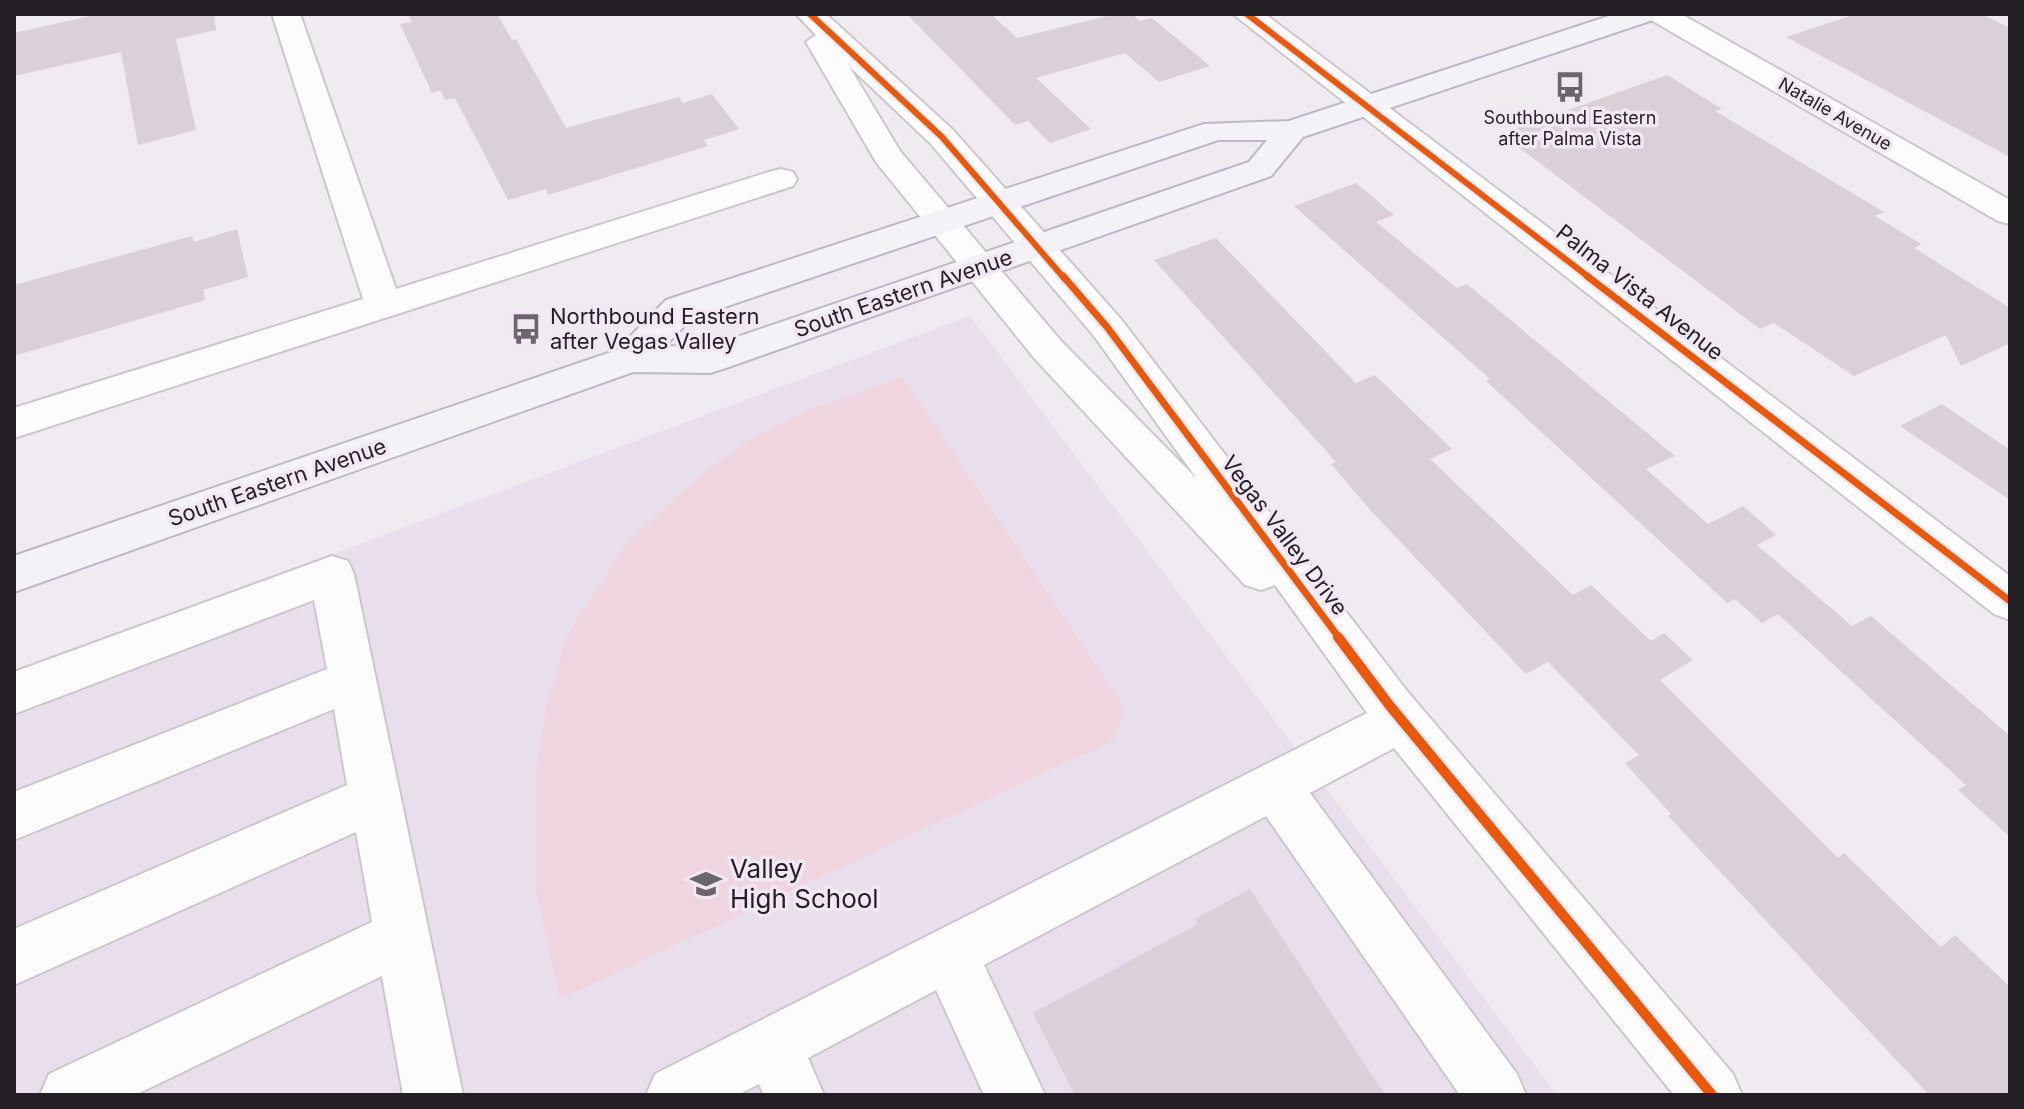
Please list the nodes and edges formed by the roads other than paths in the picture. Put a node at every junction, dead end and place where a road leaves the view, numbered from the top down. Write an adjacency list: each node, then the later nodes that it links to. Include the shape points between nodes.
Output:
1 (286, 14): 15 (street)
2 (804, 14): 12 (street, Vegas Valley Drive, via 887,155)
3 (810, 14): 10 (street, Vegas Valley Drive, via 942,137)
4 (1247, 14): 7 (street, Palma Vista Avenue)
5 (1643, 14): 7 (main road, South Eastern Avenue)
6 (1661, 14): 11 (street, Natalie Avenue)
7 (1368, 105): 8 (main road, South Eastern Avenue); 19 (street, Palma Vista Avenue)
8 (1292, 130): 10 (main road, South Eastern Avenue, via 1215,131); 13 (main road, South Eastern Avenue, via 1260,169)
9 (781, 179): 15 (street)
10 (998, 201): 12 (main road, South Eastern Avenue); 13 (street, Vegas Valley Drive)
11 (2010, 214)
12 (941, 221): 14 (street, Vegas Valley Drive); 16 (main road, South Eastern Avenue, via 679,309)
13 (1037, 247): 14 (main road, South Eastern Avenue); 22 (street, Vegas Valley Drive, via 1107,327)
14 (979, 267): 16 (main road, South Eastern Avenue, via 710,360); 22 (street, Vegas Valley Drive, via 1048,350)
15 (383, 305): 17 (street)
16 (630, 359): 18 (main road, South Eastern Avenue)
17 (14, 423)
18 (14, 574)
19 (2010, 601)
20 (353, 680): 21 (street, via 332,574); 24 (street); 25 (street)
21 (14, 693)
22 (1395, 713): 23 (street); 35 (street, Vegas Valley Drive)
23 (1274, 785): 27 (street); 34 (street)
24 (375, 798): 26 (street); 28 (street)
25 (14, 816)
26 (404, 936): 30 (street); 31 (street)
27 (949, 954): 29 (street); 33 (street)
28 (14, 957)
29 (784, 1070): 32 (street)
30 (70, 1095)
31 (433, 1095)
32 (676, 1095)
33 (1015, 1095)
34 (1496, 1095)
35 (1712, 1095)

